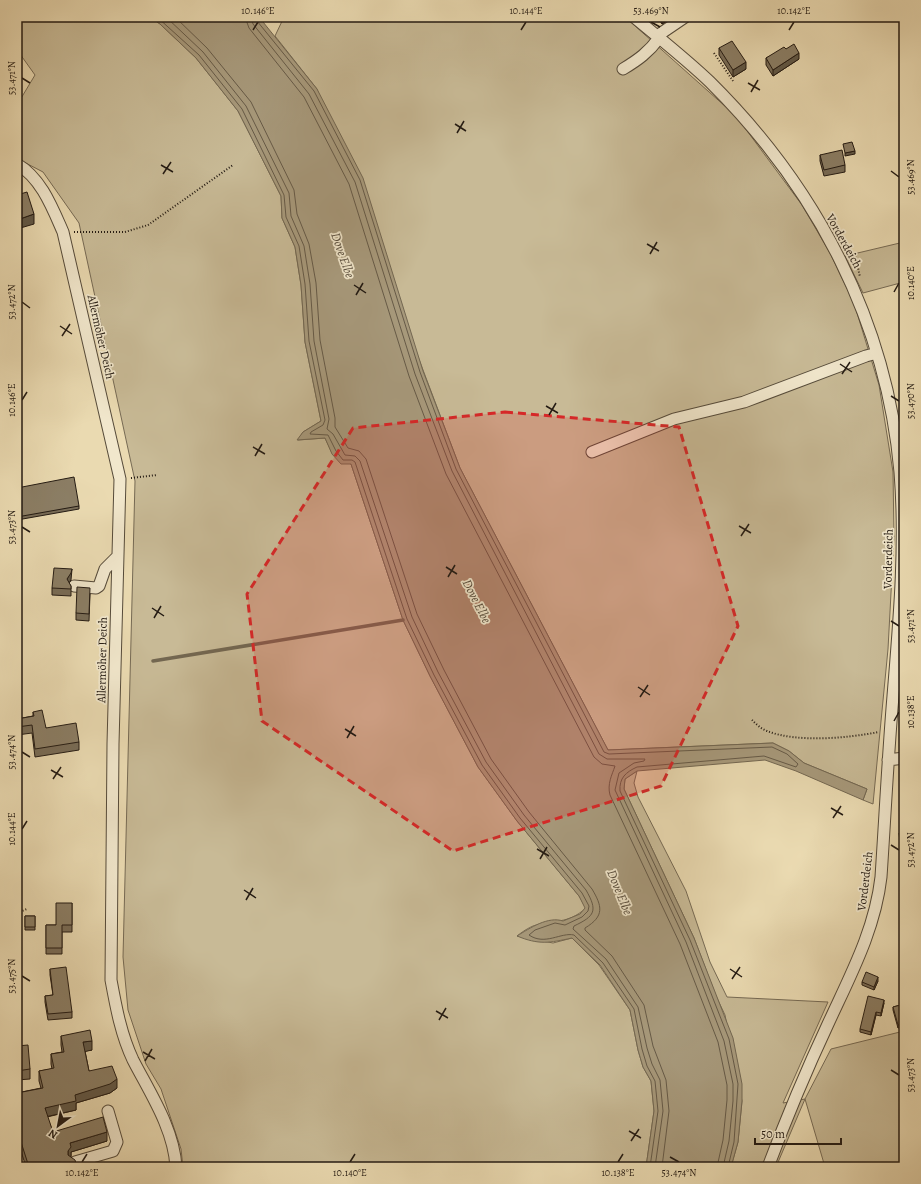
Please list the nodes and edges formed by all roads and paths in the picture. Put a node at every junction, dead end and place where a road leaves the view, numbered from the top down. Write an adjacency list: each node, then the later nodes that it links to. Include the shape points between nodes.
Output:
1 (634, 17): 3 (street, Vorderdeich)
2 (685, 17): 3 (street)
3 (658, 37): 5 (street, via 649,51); 10 (street, Vorderdeich, via 723,96 798,189 827,233 852,283)
4 (714, 53): 6 (path)
5 (623, 69)
6 (733, 81)
7 (17, 164): 9 (street, Allermöher Deich, via 38,182)
8 (233, 165): 9 (path, via 148,225 125,232)
9 (63, 232): 13 (street, Allermöher Deich)
10 (878, 354): 11 (street, via 866,356 744,402 674,419); 17 (street, Vorderdeich, via 894,428 902,501 901,580)
11 (592, 452)
12 (157, 476): 13 (path)
13 (120, 479): 14 (street, Allermöher Deich)
14 (118, 556): 15 (street, via 105,569 99,586); 24 (street, Allermöher Deich, via 111,980 118,1018 133,1059 160,1111 175,1155)
15 (74, 586)
16 (752, 720): 17 (path, via 765,730 781,736 844,737)
17 (890, 730): 19 (street, Vorderdeich)
18 (904, 758): 19 (street)
19 (888, 760): 25 (street, Vorderdeich, via 877,909)
20 (27, 909): 21 (path)
21 (17, 913)
22 (108, 1111): 23 (street, via 117,1142 113,1152)
23 (75, 1162)
24 (176, 1167)
25 (768, 1167)

